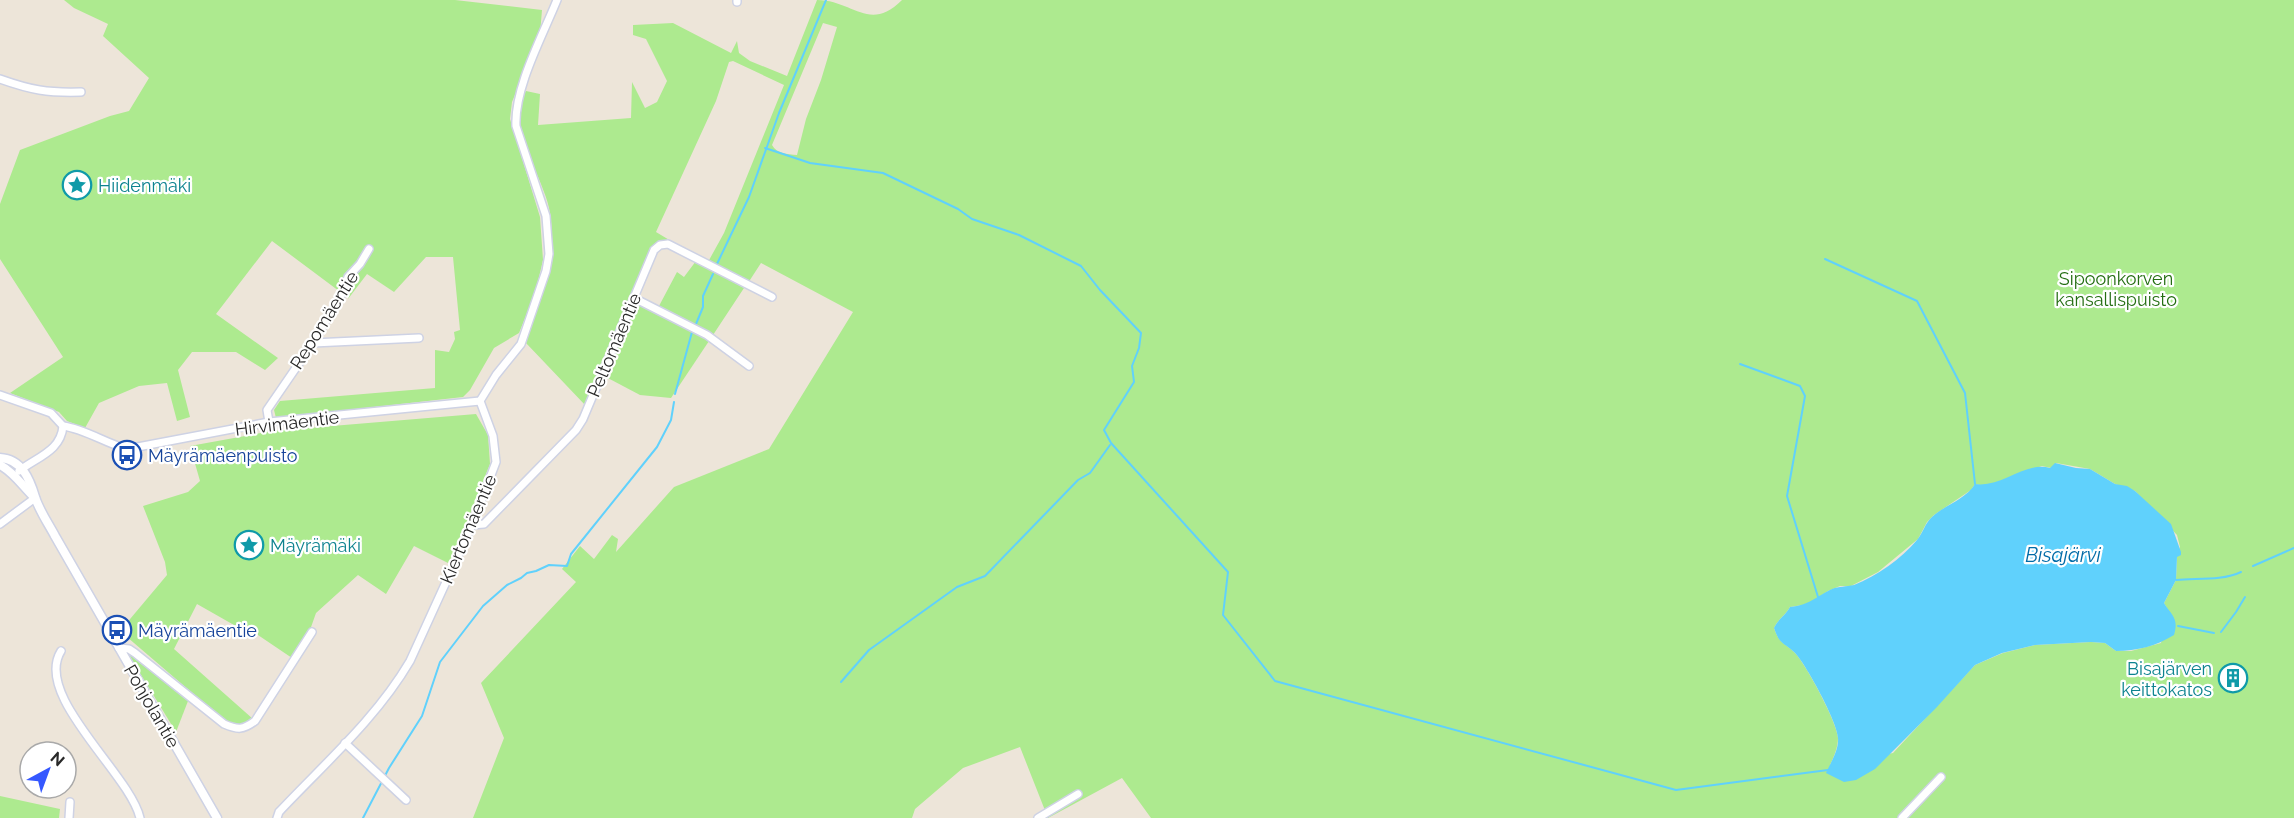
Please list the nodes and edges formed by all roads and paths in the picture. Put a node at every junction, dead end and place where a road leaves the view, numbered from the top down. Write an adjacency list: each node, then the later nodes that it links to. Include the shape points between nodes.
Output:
1 (557, 0): 11 (street, via 516,103 515,117 546,216 546,271 521,344)
2 (0, 79): 3 (street, via 35,91)
3 (81, 92)
4 (369, 249): 8 (street, Repomäentie, via 348,277)
5 (772, 297): 6 (street, Peltomäentie, via 668,244 654,250)
6 (634, 298): 9 (street, via 707,335); 19 (street, Peltomäentie, via 576,430 484,524)
7 (419, 338): 8 (street)
8 (313, 344): 12 (street, Repomäentie, via 267,410)
9 (748, 366)
10 (0, 394): 13 (street, Hirvimäentie, via 51,413)
11 (480, 401): 12 (street, Hirvimäentie); 19 (street, Kiertomäentie, via 493,436 496,462)
12 (269, 422): 13 (street, Hirvimäentie, via 127,449)
13 (63, 426): 16 (street, via 55,446)
14 (0, 458): 16 (street, Pohjolantie, via 12,461)
15 (0, 465): 16 (street, Pohjolantie)
16 (19, 472): 17 (street, Pohjolantie)
17 (35, 498): 18 (street); 21 (street, Pohjolantie)
18 (0, 524)
19 (472, 525): 23 (street, Kiertomäentie, via 410,661 376,710)
20 (312, 632): 21 (street, via 255,721 237,730 224,724 135,653)
21 (119, 648): 30 (street, Pohjolantie)
22 (61, 651): 29 (street, via 55,674 59,688 133,801)
23 (345, 743): 26 (street); 31 (street, Kiertomäentie)
24 (1941, 777): 33 (street)
25 (1078, 794): 32 (street)
26 (406, 800)
27 (70, 802): 28 (street)
28 (69, 818)
29 (140, 818)
30 (217, 818)
31 (277, 818)
32 (1038, 818)
33 (1902, 818)

